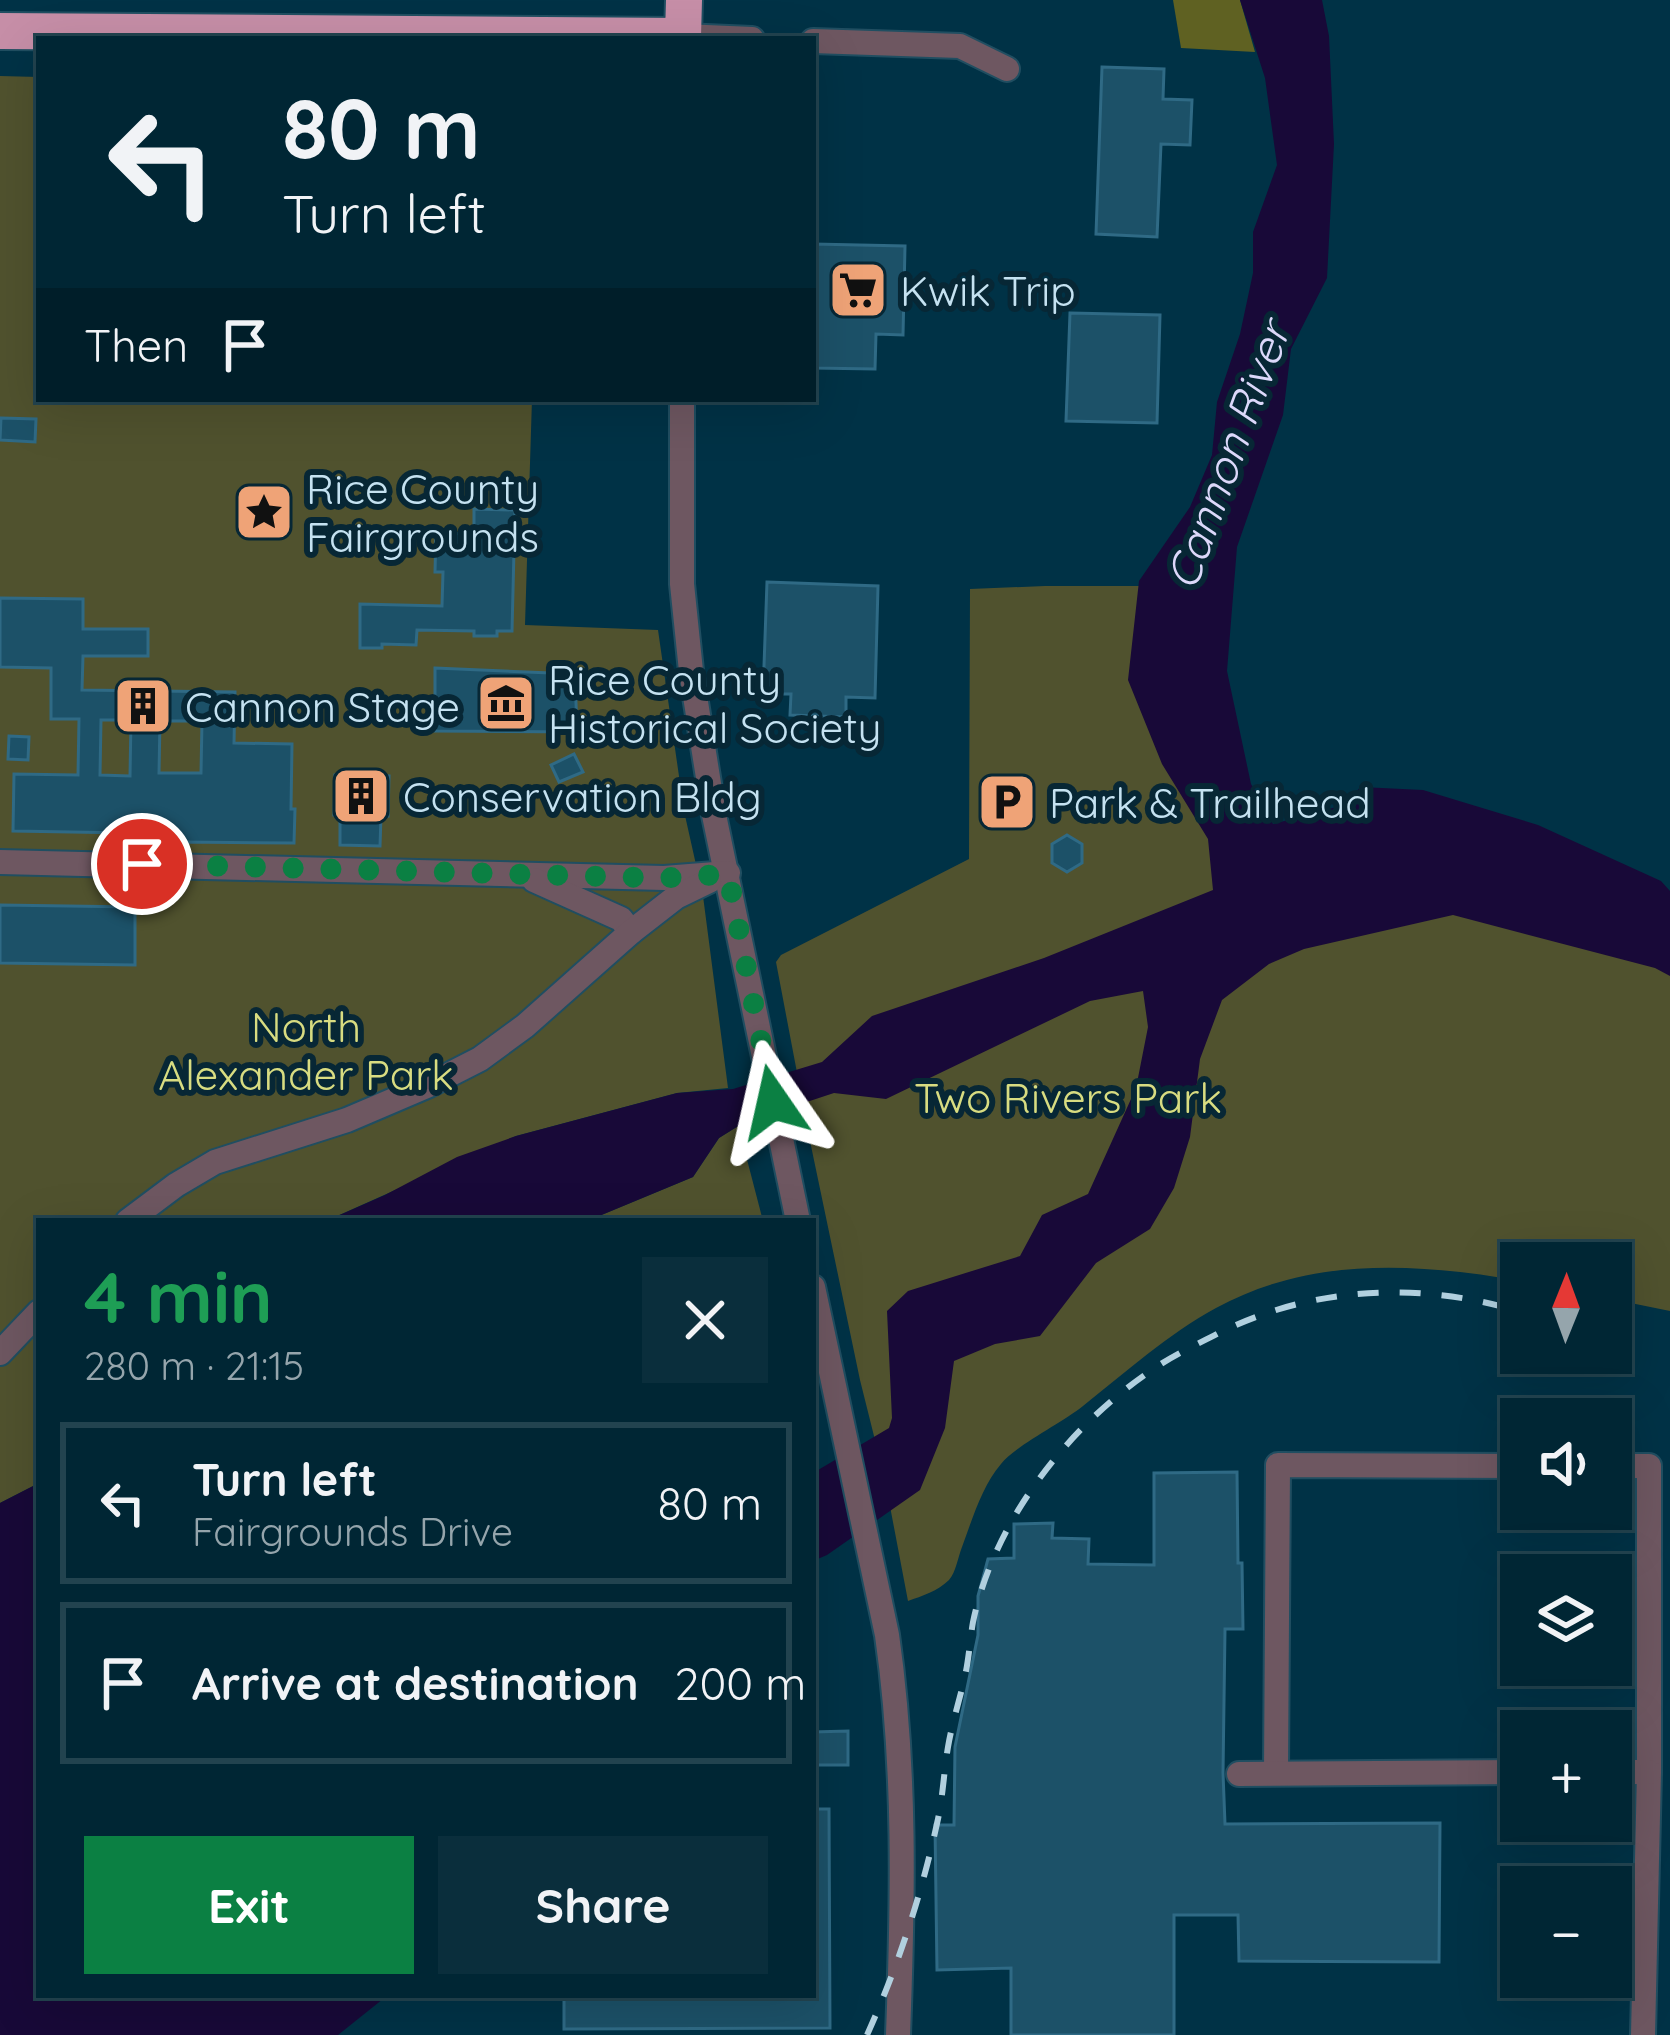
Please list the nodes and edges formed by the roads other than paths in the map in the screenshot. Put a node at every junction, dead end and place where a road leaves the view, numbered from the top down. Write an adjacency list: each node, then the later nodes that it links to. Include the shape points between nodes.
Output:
1 (683, 25): 2 (highway); 3 (street)
2 (0, 31)
3 (737, 36)
4 (816, 41): 5 (street, via 960,46)
5 (1007, 69)
6 (682, 402): 9 (street, via 685,621)
7 (0, 862): 8 (street)
8 (514, 873): 9 (street); 10 (street, via 621,920)
9 (728, 874): 10 (street, via 676,897); 12 (street)
10 (631, 932): 11 (street, via 480,1059 347,1120 215,1162)
11 (132, 1218)
12 (797, 1218)
13 (816, 1301): 23 (street, via 889,1650 898,1734)
14 (36, 1315): 15 (street)
15 (0, 1353)
16 (1500, 1466): 21 (street, via 1278,1466)
17 (1632, 1466): 20 (street, via 1648,1466)
18 (1500, 1772): 21 (street)
19 (1632, 1772): 20 (street)
20 (1649, 1772): 24 (street)
21 (1276, 1773): 22 (street)
22 (1239, 1774)
23 (898, 2035)
24 (1642, 2035)

